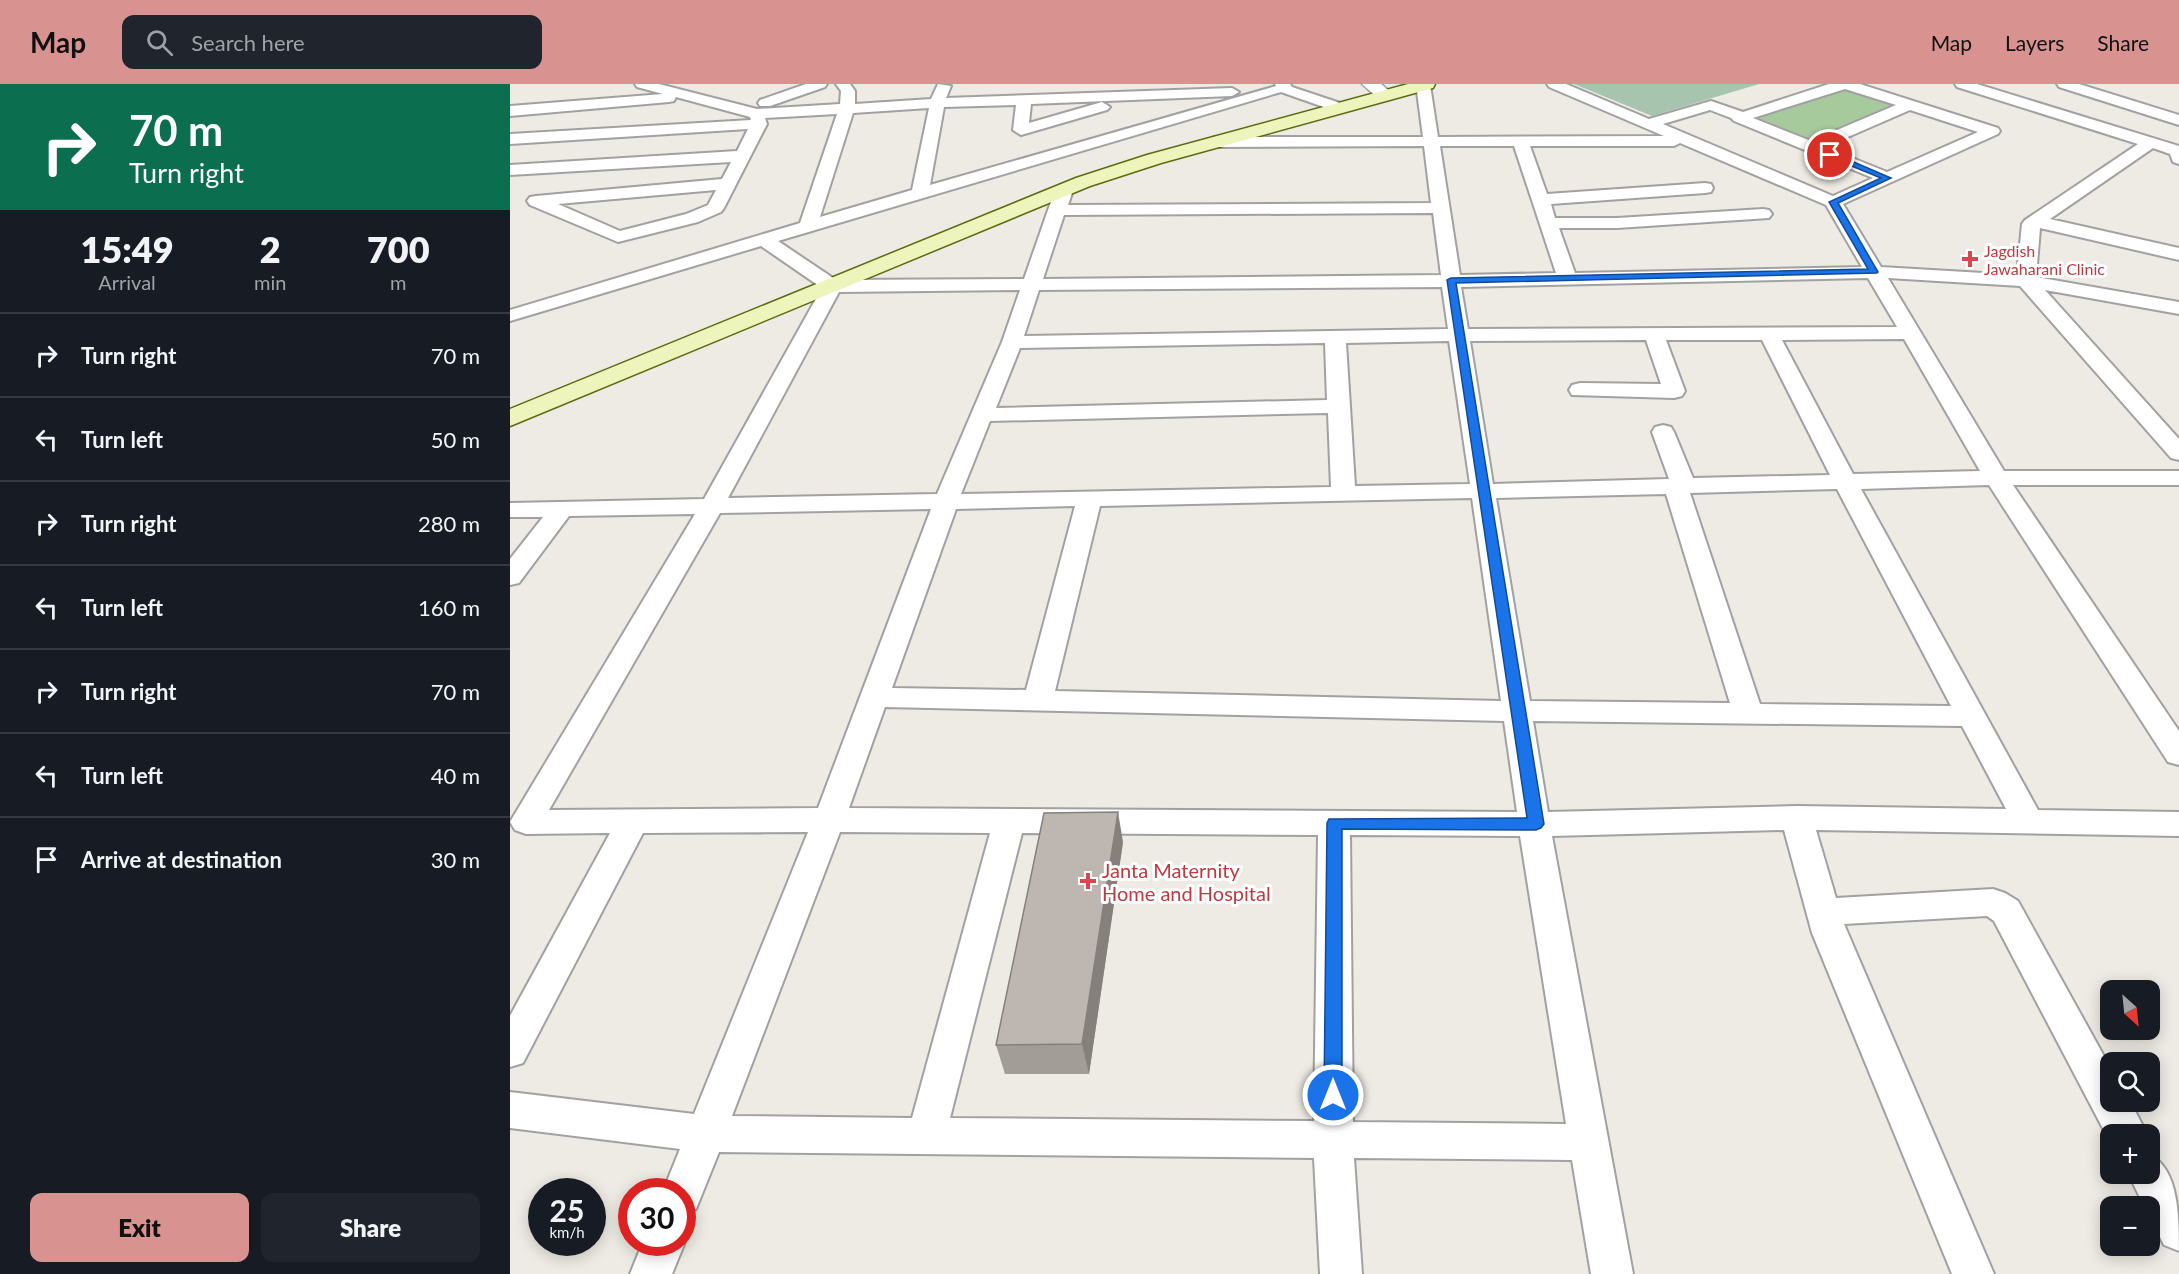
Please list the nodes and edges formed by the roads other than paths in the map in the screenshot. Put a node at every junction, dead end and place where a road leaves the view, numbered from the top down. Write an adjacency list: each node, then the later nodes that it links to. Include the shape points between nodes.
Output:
1 (642, 84): 16 (street)
2 (820, 84): 24 (street)
3 (843, 84): 20 (street, via 848,91)
4 (944, 84): 18 (street)
5 (1012, 84): 17 (street)
6 (1554, 84): 28 (street)
7 (1845, 84): 19 (street); 25 (street)
8 (1962, 84): 22 (street)
9 (2064, 84): 14 (street)
10 (1419, 85): 13 (main road); 32 (street)
11 (1281, 88): 12 (street); 21 (street); 40 (street)
12 (1193, 89): 15 (street)
13 (1378, 90): 21 (main road)
14 (2081, 91): 22 (street); 27 (street)
15 (1144, 95): 17 (street); 29 (street)
16 (690, 96): 23 (street); 24 (street)
17 (1017, 100): 18 (street); 29 (street)
18 (937, 103): 20 (street); 46 (street)
19 (1909, 105): 37 (street); 43 (street, via 1996,128)
20 (847, 107): 24 (street); 55 (street)
21 (1338, 108): 35 (main road)
22 (2040, 109): 26 (street); 36 (street)
23 (510, 111)
24 (753, 116): 30 (street); 39 (street)
25 (1743, 117): 28 (street, via 1711,105); 37 (street, via 1739,118)
26 (2021, 118)
27 (2179, 120)
28 (1648, 124): 34 (street)
29 (1021, 130): 40 (street, via 1019,143)
30 (580, 135): 31 (street); 41 (street)
31 (510, 139)
32 (1431, 140): 33 (street); 35 (street); 51 (street)
33 (1520, 140): 34 (street); 48 (street)
34 (1688, 141): 50 (street)
35 (1214, 142): 47 (main road, via 1144,162)
36 (2150, 142): 38 (street); 53 (street)
37 (1811, 147): 43 (street)
38 (2179, 154)
39 (742, 156): 41 (street); 44 (street)
40 (1036, 160): 46 (street)
41 (565, 166): 42 (street); 49 (street)
42 (510, 170)
43 (1887, 178): 50 (street)
44 (727, 184): 49 (street); 49 (street, via 715,208 618,237)
45 (1705, 188): 48 (street)
46 (920, 193): 55 (street)
47 (1060, 200): 51 (street); 62 (street); 63 (main road)
48 (1540, 200): 54 (street)
49 (536, 201)
50 (1833, 202): 58 (street)
51 (1441, 208): 60 (street)
52 (1763, 214): 54 (street)
53 (2034, 221): 57 (street); 61 (street)
54 (1548, 223): 59 (street)
55 (808, 226): 56 (street)
56 (764, 240): 63 (street); 65 (street)
57 (2179, 254)
58 (1874, 272): 59 (street); 61 (street); 66 (street)
59 (1567, 278): 60 (street)
60 (1451, 280): 62 (street); 69 (street)
61 (2026, 281): 64 (street); 77 (street)
62 (1032, 285): 63 (street); 71 (street)
63 (832, 286): 75 (main road); 87 (street)
64 (2179, 308)
65 (512, 316)
66 (1911, 333): 68 (street); 78 (street)
67 (1654, 334): 68 (street); 69 (street); 72 (street, via 1674,391)
68 (1769, 334): 80 (street)
69 (1459, 335): 70 (street); 82 (street)
70 (1335, 337): 71 (street); 73 (street)
71 (1012, 342): 74 (street)
72 (1580, 390)
73 (1338, 406): 74 (street); 83 (street)
74 (982, 415): 86 (street)
75 (510, 418)
76 (1663, 432): 81 (street)
77 (2179, 453)
78 (1996, 478): 79 (street); 80 (street); 96 (street)
79 (2169, 478): 84 (street)
80 (1845, 482): 81 (street); 95 (street)
81 (1680, 486): 82 (street); 94 (street)
82 (1483, 491): 83 (street); 93 (street)
83 (1343, 494): 85 (street)
84 (2179, 497)
85 (1089, 499): 86 (street); 92 (street)
86 (946, 502): 87 (street); 91 (street)
87 (712, 506): 88 (street); 102 (street)
88 (561, 509): 89 (street); 90 (street)
89 (510, 510)
90 (510, 577)
91 (874, 698): 92 (street); 98 (street)
92 (1038, 701): 93 (street)
93 (1518, 711): 94 (street); 104 (street)
94 (1749, 713): 95 (street)
95 (1971, 716): 101 (street)
96 (2179, 754)
97 (1797, 818): 101 (street); 104 (street); 106 (street)
98 (829, 820): 99 (street); 100 (street); 110 (street)
99 (633, 821): 102 (street); 107 (street)
100 (1009, 821): 103 (street); 111 (street)
101 (2028, 821): 105 (street)
102 (518, 822)
103 (1335, 823): 104 (street); 112 (street)
104 (1536, 824): 113 (street)
105 (2179, 824)
106 (1823, 912): 109 (street, via 1993,902 2006,910); 121 (street)
107 (510, 1051)
108 (510, 1110): 110 (street)
109 (2122, 1124)
110 (707, 1134): 111 (street); 114 (street)
111 (926, 1137): 112 (street)
112 (1333, 1140): 113 (street); 119 (street)
113 (1590, 1142): 120 (street)
114 (689, 1178)
115 (2154, 1184): 116 (street)
116 (2179, 1231)
117 (658, 1256): 118 (street)
118 (651, 1274)
119 (1341, 1274)
120 (1612, 1274)
121 (1973, 1274)

